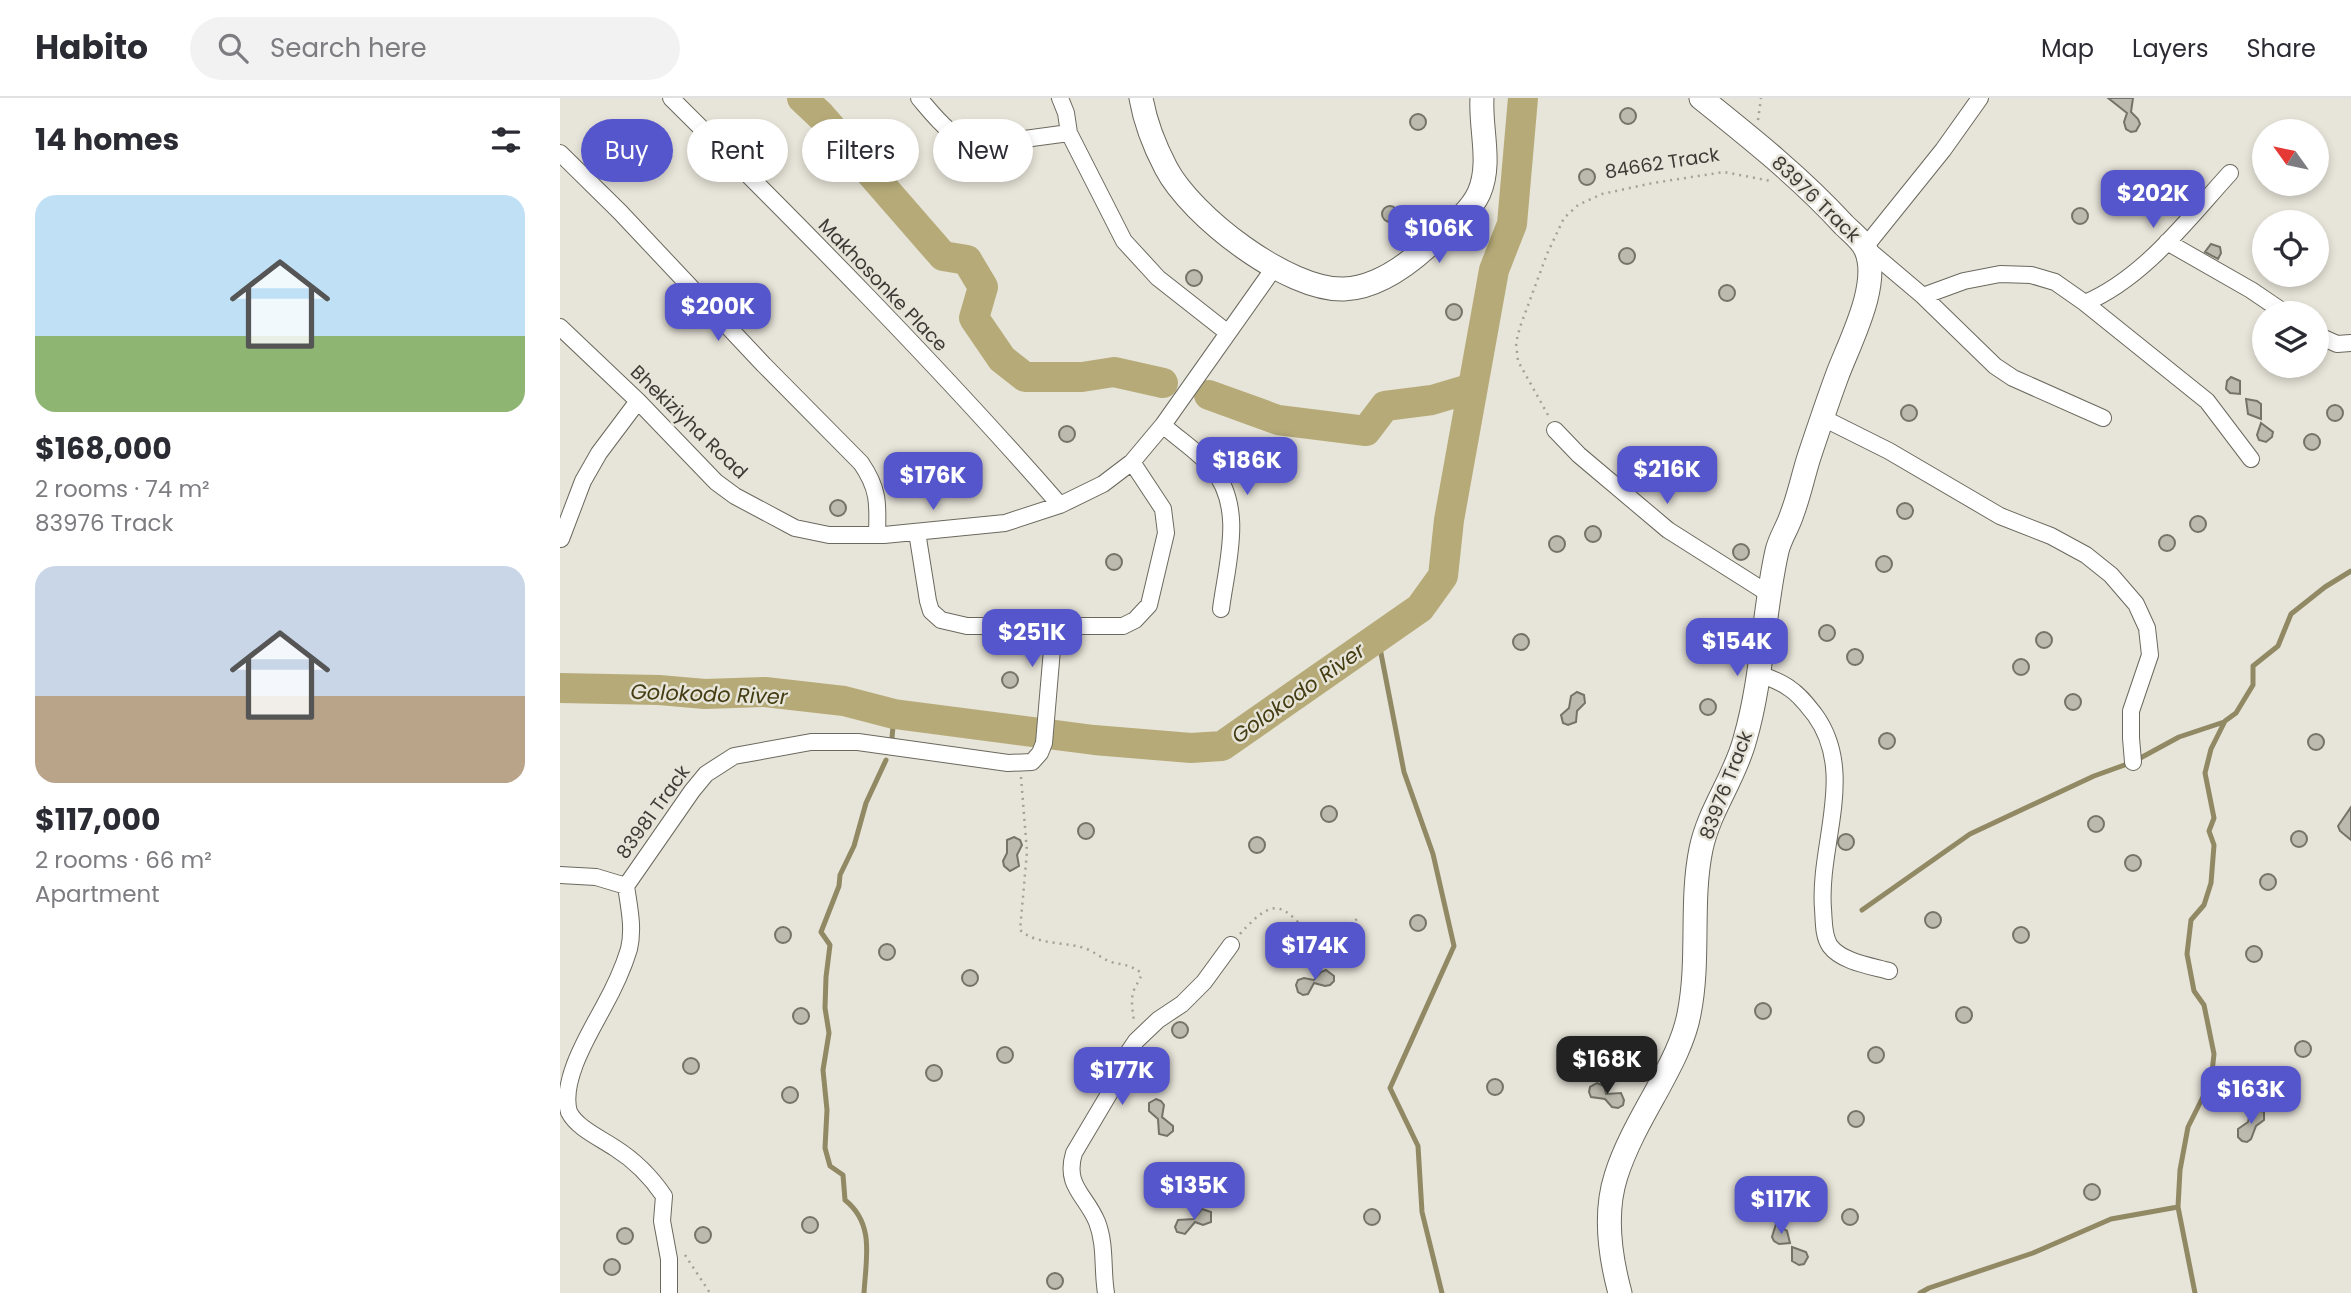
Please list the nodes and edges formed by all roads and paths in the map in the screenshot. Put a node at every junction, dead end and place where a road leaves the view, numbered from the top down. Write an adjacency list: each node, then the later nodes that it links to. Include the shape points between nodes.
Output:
1 (671, 98): 29 (street, Makhosonke Place, via 896,328)
2 (919, 98): 8 (street, via 944,128 980,145)
3 (1059, 98): 8 (street)
4 (1140, 98): 14 (street, via 1166,169 1189,199 1208,219)
5 (1482, 98): 14 (street, via 1485,160 1478,194 1469,209 1418,254 1394,272 1344,289 1319,286)
6 (1701, 98): 13 (street, 83976 Track, via 1758,144)
7 (1980, 98): 13 (street)
8 (1069, 133): 19 (street, via 1124,241 1157,278)
9 (560, 153): 31 (street, via 861,463 872,479 878,501)
10 (2230, 173): 12 (street)
11 (1778, 183): 26 (path, 84662 Track, via 1724,172 1705,173 1602,194 1578,205 1564,218 1516,343 1518,361)
12 (2167, 242): 16 (street); 17 (street, via 2120,285)
13 (1865, 247): 15 (street); 23 (street, 83976 Track, via 1869,273 1860,317)
14 (1274, 268): 19 (street, Bhekiziyha Road)
15 (1923, 296): 17 (street, via 2000,274 2031,275 2054,282); 24 (street, via 1994,366)
16 (2267, 301)
17 (2085, 303): 27 (street, via 2207,401)
18 (560, 327): 22 (street, Bhekiziyha Road)
19 (1228, 333): 25 (street, Bhekiziyha Road)
20 (2329, 340): 21 (street)
21 (2351, 343)
22 (638, 401): 31 (street, Bhekiziyha Road, via 716,482 752,506 795,528 829,535); 32 (street, via 583,481)
23 (1823, 418): 33 (street, 83976 Track, via 1778,546); 37 (street, via 2000,516 2051,536 2111,575 2136,604 2147,628 2150,655 2132,710)
24 (2103, 418)
25 (1163, 425): 28 (street, Bhekiziyha Road); 34 (street, via 1211,467 1227,491 1233,522)
26 (1555, 430): 33 (street, via 1668,530)
27 (2252, 459)
28 (1132, 462): 29 (street, Bhekiziyha Road, via 1103,484); 35 (street, via 1166,521 1149,604 1123,626)
29 (1060, 505): 30 (street, Bhekiziyha Road, via 1005,523)
30 (917, 532): 31 (street, Bhekiziyha Road); 35 (street, via 928,601 931,611 942,620 967,626)
31 (877, 534)
32 (561, 539)
33 (1769, 594): 36 (street, 83976 Track)
34 (1221, 609)
35 (1054, 626): 38 (street, via 1044,743 1032,762)
36 (1760, 674): 43 (street, via 1789,687 1805,702 1832,749 1834,795 1822,894 1827,940 1849,959); 47 (street, 83976 Track, via 1741,754 1702,845 1689,1015 1615,1177 1609,1216)
37 (2133, 762)
38 (1019, 764): 40 (street, 83981 Track, via 858,742 810,742 734,756 706,774); 44 (path, via 1027,852 1020,930 1045,941 1086,949 1142,973 1132,997)
39 (560, 875): 40 (street, via 596,877)
40 (626, 886): 45 (street, 83981 Track, via 632,929 628,950 573,1067 566,1103 574,1120 640,1169 664,1196)
41 (1357, 919): 42 (path, via 1328,944 1318,943 1285,910 1276,907 1249,925)
42 (1231, 945): 44 (street, via 1204,982)
43 (1889, 971)
44 (1136, 1041): 46 (street, via 1072,1162 1072,1181 1102,1238)
45 (669, 1293)
46 (1106, 1293)
47 (1620, 1293)

